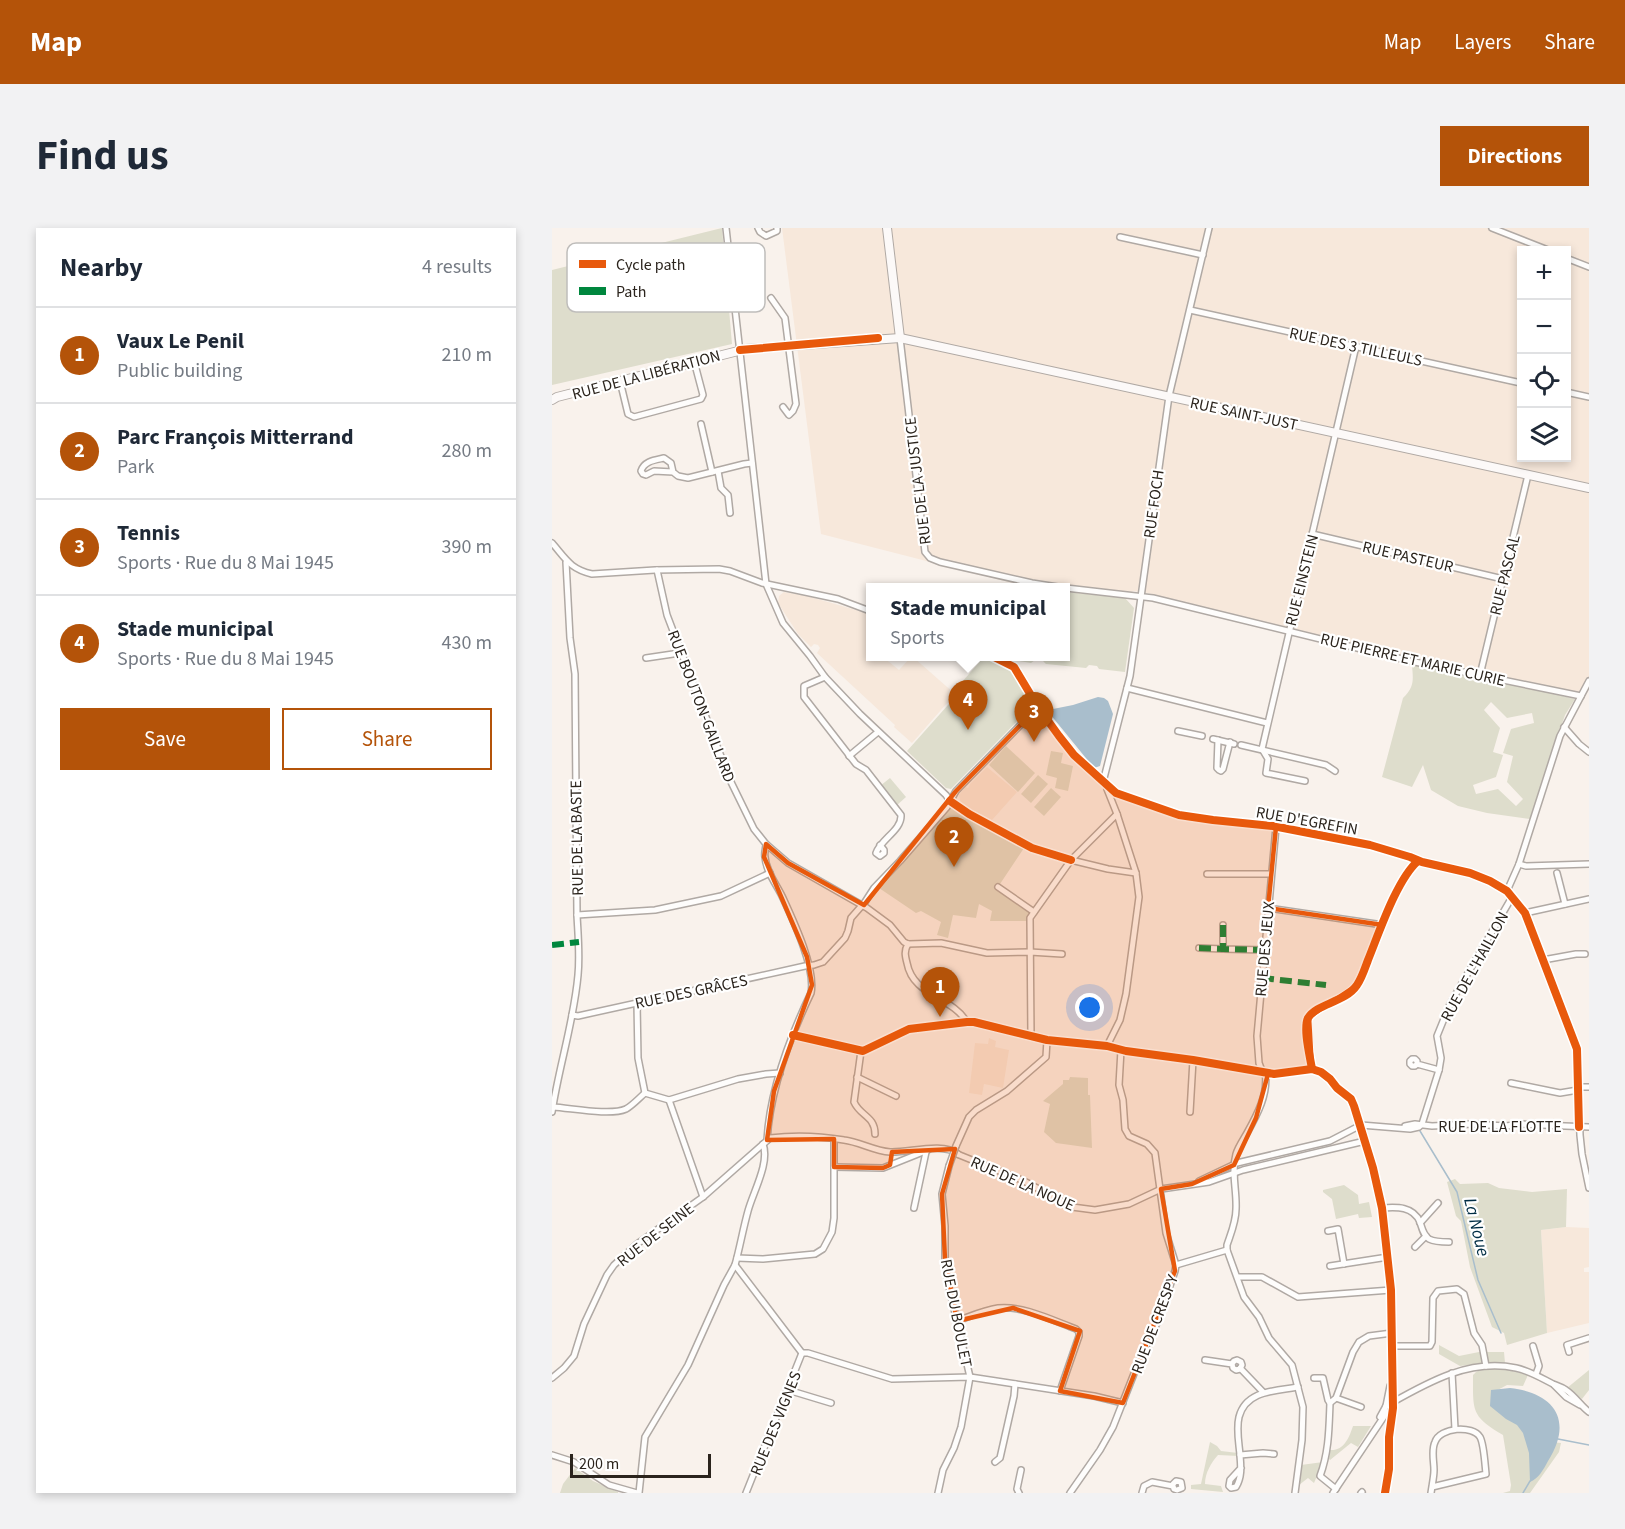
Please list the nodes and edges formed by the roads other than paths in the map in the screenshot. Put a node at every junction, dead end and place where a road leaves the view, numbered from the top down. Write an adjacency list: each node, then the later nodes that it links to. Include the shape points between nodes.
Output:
1 (726, 228): 8 (street)
2 (758, 228): 3 (street, via 766,236)
3 (777, 228)
4 (887, 228): 16 (street)
5 (1209, 228): 10 (street, RUE FOCH)
6 (1492, 228): 9 (street)
7 (1120, 237): 10 (street)
8 (728, 243)
9 (1538, 246)
10 (1203, 255): 14 (street, RUE FOCH)
11 (1571, 260): 12 (street)
12 (1589, 267)
13 (771, 297): 17 (street, via 785,318)
14 (1190, 310): 18 (street, RUE DES 3 TILLEULS); 24 (street, RUE FOCH)
15 (736, 312): 19 (street)
16 (900, 338): 17 (street, RUE SAINT-JUST); 24 (street, RUE SAINT-JUST); 41 (street, RUE DE LA JUSTICE, via 925,552 940,562)
17 (789, 345): 19 (street, RUE DE LA LIBÉRATION); 27 (street, via 796,404 789,415)
18 (1356, 346): 22 (street, RUE DES 3 TILLEULS); 29 (street, RUE EINSTEIN)
19 (740, 350): 20 (street, RUE DE LA LIBÉRATION); 30 (street)
20 (694, 361): 21 (street, RUE DE LA LIBÉRATION); 21 (street, via 701,399 634,417 628,414)
21 (620, 381): 26 (street, RUE DE LA LIBÉRATION)
22 (1517, 381)
23 (1571, 393): 25 (street)
24 (1169, 396): 29 (street, RUE SAINT-JUST); 44 (street, RUE FOCH)
25 (1589, 397)
26 (552, 399)
27 (783, 407)
28 (701, 424): 31 (street)
29 (1336, 432): 33 (street, RUE SAINT-JUST); 36 (street, RUE EINSTEIN)
30 (752, 463): 31 (street); 42 (street)
31 (715, 471): 32 (street, via 688,478); 35 (street, via 721,489 728,495)
32 (673, 472): 32 (street, via 671,462 664,458 647,462 641,471 646,475 654,471)
33 (1528, 475): 34 (street, RUE SAINT-JUST); 40 (street, RUE PASCAL)
34 (1589, 488)
35 (730, 513)
36 (1312, 534): 40 (street, RUE PASTEUR); 46 (street, RUE EINSTEIN)
37 (552, 543): 38 (street)
38 (566, 562): 39 (street, via 592,574); 94 (street, RUE DE LA BASTE, via 575,674)
39 (657, 570): 42 (street, via 719,569); 47 (street, RUE BOUTON-GAILLARD)
40 (1503, 579): 50 (street, RUE PASCAL)
41 (1032, 583)
42 (766, 584): 45 (street, via 838,599); 51 (street, via 783,623)
43 (1070, 589): 44 (street, RUE DE LA JUSTICE)
44 (1140, 596): 46 (street, RUE PIERRE ET MARIE CURIE); 53 (street, RUE FOCH)
45 (866, 610)
46 (1289, 631): 50 (street, RUE PIERRE ET MARIE CURIE); 56 (street, RUE EINSTEIN)
47 (681, 651): 48 (street); 72 (street, RUE BOUTON-GAILLARD, via 730,780)
48 (646, 658)
49 (1001, 661): 55 (street, via 1014,667)
50 (1480, 675): 54 (street, RUE PIERRE ET MARIE CURIE)
51 (825, 677): 59 (street); 65 (street, via 804,686 804,697)
52 (1589, 681): 54 (street)
53 (1127, 688): 56 (street); 68 (street, RUE FOCH)
54 (1581, 696): 57 (street)
55 (1038, 707): 68 (street, via 1074,755); 69 (street, RUE DES GRÂCES)
56 (1267, 723): 63 (street, RUE EINSTEIN)
57 (1564, 727): 64 (street); 78 (street)
58 (1178, 731): 60 (street)
59 (879, 732): 65 (street); 69 (street)
60 (1202, 736)
61 (1215, 739): 61 (street, via 1232,743 1221,771 1217,768)
62 (1241, 745): 63 (street)
63 (1262, 750): 66 (street, via 1326,765); 67 (street, via 1268,759 1266,773)
64 (1589, 752)
65 (849, 756): 74 (street, via 866,770 901,815 902,819)
66 (1335, 771)
67 (1305, 781)
68 (1103, 782): 70 (street); 71 (street, RUE D'EGREFIN, via 1116,793 1179,814)
69 (950, 801): 76 (street, via 1032,848); 90 (street, RUE DES GRÂCES)
70 (1117, 814): 76 (street); 81 (street)
71 (1276, 827): 77 (street, RUE D'EGREFIN, via 1370,845); 84 (street, RUE DES JEUX)
72 (760, 837): 73 (street, RUE BOUTON-GAILLARD); 75 (street, RUE BOUTON-GAILLARD)
73 (766, 844): 75 (street, RUE BOUTON-GAILLARD); 90 (street, via 788,863)
74 (880, 845)
75 (764, 857): 80 (street, RUE BOUTON-GAILLARD)
76 (1071, 860): 81 (street); 92 (street)
77 (1418, 861): 86 (street, RUE D'EGREFIN, via 1470,873); 96 (street, via 1405,878)
78 (1520, 864): 79 (street); 86 (street)
79 (1589, 864)
80 (770, 873): 94 (street, via 721,896 655,910); 105 (street, RUE BOUTON-GAILLARD)
81 (1136, 873): 112 (street, via 1138,903 1126,994 1120,1020)
82 (1557, 873): 89 (street)
83 (1207, 874): 84 (street)
84 (1271, 874): 91 (street, RUE DES JEUX)
85 (998, 887): 92 (street)
86 (1507, 891): 87 (street)
87 (1512, 897): 93 (street); 118 (street, RUE DE L'HAILLON, via 1450,1004 1437,1036)
88 (1589, 899): 89 (street)
89 (1564, 904): 93 (street)
90 (862, 905): 97 (street); 105 (street, RUE DES GRÂCES, via 851,918 845,938 823,962)
91 (1268, 908): 96 (street); 100 (street, RUE DES JEUX)
92 (1034, 912): 101 (street, via 1030,918)
93 (1525, 913): 104 (street)
94 (577, 915): 107 (street, RUE DE LA BASTE, via 578,975)
95 (1223, 925): 99 (street)
96 (1383, 925): 117 (street, via 1358,985 1309,1017 1306,1030)
97 (908, 944): 101 (street, via 941,943 987,953); 108 (street, via 905,952 914,980)
98 (1199, 948): 99 (street)
99 (1223, 949): 100 (street)
100 (1264, 950): 119 (street, RUE DES JEUX, via 1257,1036 1259,1063)
101 (1030, 952): 102 (street); 110 (street)
102 (1062, 954)
103 (1585, 954): 104 (street)
104 (1543, 960): 124 (street, via 1577,1049)
105 (810, 965): 106 (street, RUE DES GRÂCES); 109 (street, via 811,993)
106 (638, 1003): 107 (street, RUE DES GRÂCES); 125 (street, via 638,1058)
107 (572, 1015): 128 (street, RUE DE LA BASTE)
108 (967, 1022): 110 (street); 114 (street, via 905,1030)
109 (793, 1035): 114 (street); 120 (street)
110 (1031, 1036): 111 (street)
111 (1047, 1040): 112 (street); 165 (street, RUE DU BOULET, bridge, via 1046,1057 969,1117 949,1166 942,1194 945,1260)
112 (1107, 1046): 113 (street)
113 (1121, 1050): 115 (street); 146 (street, RUE DE CRESPY, via 1119,1086 1126,1133 1155,1153)
114 (861, 1051): 121 (street)
115 (1193, 1060): 119 (street); 129 (street)
116 (1417, 1064): 118 (street)
117 (1312, 1068): 119 (street); 131 (street, via 1351,1100)
118 (1439, 1070): 130 (street, RUE DE L'HAILLON)
119 (1264, 1072): 140 (street, RUE DES JEUX, via 1267,1082 1256,1118 1237,1151)
120 (780, 1073): 127 (street, via 738,1079); 137 (street)
121 (857, 1077): 126 (street); 134 (street, via 854,1102 873,1122)
122 (1512, 1083): 124 (street, via 1560,1093)
123 (1589, 1087): 124 (street)
124 (1578, 1089): 132 (street)
125 (645, 1093): 127 (street); 128 (street, via 620,1111)
126 (896, 1096)
127 (669, 1100): 147 (street)
128 (552, 1109)
129 (1190, 1112)
130 (1422, 1124): 131 (street, RUE DE LA FLOTTE); 132 (street, RUE DE LA FLOTTE)
131 (1361, 1125): 136 (street); 140 (street, RUE DE LA NOUE, via 1330,1141)
132 (1580, 1127): 133 (street, RUE DE LA FLOTTE); 145 (street)
133 (1589, 1127)
134 (875, 1134)
135 (834, 1139): 137 (street, RUE DE LA NOUE, via 777,1137); 139 (street, RUE DE LA NOUE); 142 (street)
136 (1365, 1141): 143 (street, RUE DE LA NOUE); 150 (street)
137 (765, 1142): 147 (street, RUE DE SEINE); 158 (street, via 764,1161)
138 (927, 1151): 139 (street, RUE DE LA NOUE); 141 (street, RUE DE LA NOUE); 146 (street, RUE DE LA NOUE, via 942,1149 958,1154 1082,1210 1119,1207); 149 (street)
139 (888, 1152): 141 (street)
140 (1234, 1165): 143 (street); 144 (street, RUE DE LA NOUE)
141 (890, 1166): 142 (street, RUE DE LA NOUE)
142 (834, 1167): 158 (street, via 833,1225 823,1249 815,1254)
143 (1234, 1174): 144 (street, RUE DE LA NOUE); 156 (street, via 1236,1217)
144 (1192, 1184): 146 (street, RUE DE LA NOUE)
145 (1589, 1188)
146 (1161, 1189): 161 (street, RUE DE CRESPY, via 1166,1233)
147 (703, 1197): 178 (street, RUE DE SEINE, via 614,1265 584,1324 574,1356)
148 (1438, 1203): 151 (street)
149 (914, 1208)
150 (1382, 1208): 151 (street, via 1407,1209); 157 (street)
151 (1420, 1223): 153 (street)
152 (1328, 1231): 159 (street, via 1338,1229)
153 (1426, 1236): 154 (street); 155 (street)
154 (1449, 1242)
155 (1415, 1247)
156 (1227, 1250): 161 (street); 163 (street)
157 (1388, 1257): 159 (street); 164 (street)
158 (737, 1258): 160 (street)
159 (1344, 1264): 162 (street)
160 (735, 1265): 171 (street); 207 (street, via 688,1365 645,1437)
161 (1176, 1265): 190 (street, RUE DE CRESPY, via 1158,1321)
162 (1330, 1266)
163 (1238, 1277): 164 (street, via 1262,1277 1298,1297); 181 (street, via 1244,1297 1269,1338 1292,1365)
164 (1391, 1290): 166 (street)
165 (957, 1321): 176 (street, RUE DU BOULET); 183 (street, via 985,1311 1013,1308 1076,1329 1079,1336)
166 (1392, 1333): 168 (street); 188 (street, via 1359,1342)
167 (1589, 1338): 170 (street, via 1567,1345)
168 (1392, 1346): 173 (street, via 1430,1346 1433,1298 1438,1291 1457,1289 1464,1294); 177 (street)
169 (1533, 1346): 175 (street, via 1539,1366)
170 (1569, 1352)
171 (802, 1353): 176 (street, via 892,1379); 182 (street, RUE DES VIGNES)
172 (1205, 1360): 184 (street, via 1240,1368)
173 (1486, 1366): 174 (street); 175 (street)
174 (1452, 1373): 186 (street); 196 (street)
175 (1536, 1374): 193 (street, via 1564,1389)
176 (970, 1377): 180 (street); 209 (street, via 961,1427)
177 (1392, 1377): 185 (street); 192 (street)
178 (552, 1378)
179 (1314, 1378): 188 (street, via 1323,1378 1328,1400)
180 (1015, 1384): 183 (street); 201 (street, via 1000,1458)
181 (1298, 1387): 184 (street); 213 (street, via 1303,1429)
182 (788, 1390): 189 (street); 208 (street, RUE DES VIGNES)
183 (1060, 1391): 190 (street)
184 (1263, 1392): 200 (street, via 1244,1406 1239,1418)
185 (1393, 1395): 187 (street); 192 (street)
186 (1406, 1395): 187 (street); 192 (street)
187 (1400, 1398): 192 (street)
188 (1333, 1400): 191 (street); 206 (street, via 1320,1476)
189 (831, 1403)
190 (1123, 1403): 211 (street, RUE DE CRESPY, via 1104,1443)
191 (1361, 1407)
192 (1389, 1408): 194 (street); 195 (street); 197 (street)
193 (1589, 1412)
194 (1378, 1424): 195 (street); 206 (street)
195 (1388, 1427): 197 (street)
196 (1455, 1429): 205 (street, via 1442,1433 1434,1443); 205 (street, via 1479,1436 1486,1474)
197 (1389, 1437): 214 (street)
198 (1274, 1454): 200 (street)
199 (552, 1455): 207 (street, via 574,1461 609,1485)
200 (1240, 1455): 202 (street)
201 (995, 1462)
202 (1241, 1468)
203 (1021, 1470): 210 (street)
204 (1173, 1486): 212 (street, via 1152,1482 1144,1486)
205 (1431, 1490)
206 (1334, 1491)
207 (638, 1493)
208 (746, 1493)
209 (938, 1493)
210 (1019, 1493)
211 (1070, 1493)
212 (1142, 1493)
213 (1295, 1493)
214 (1385, 1493)

